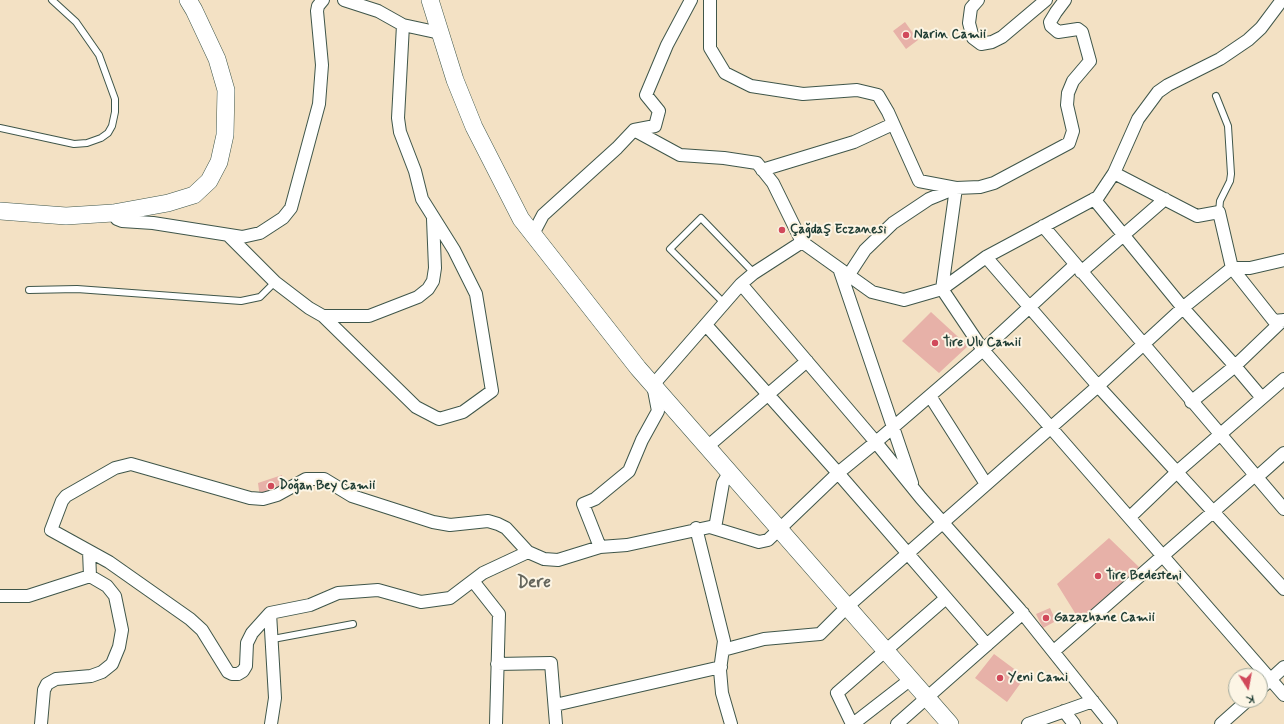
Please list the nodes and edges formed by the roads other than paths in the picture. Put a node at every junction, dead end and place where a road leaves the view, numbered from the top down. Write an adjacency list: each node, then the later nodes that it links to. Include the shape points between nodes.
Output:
1 (52, 0): 16 (lane, via 76,22 99,55 115,99 112,126 101,138 74,144)
2 (188, 0): 25 (street, via 217,59 226,90 225,135 220,162 209,181 194,195 168,203)
3 (323, 0): 29 (street, via 317,11 322,65 320,104 291,208 283,218 260,233 251,236)
4 (344, 0): 12 (street, via 378,11)
5 (430, 0): 13 (street)
6 (691, 0): 17 (street, via 667,44 646,95 659,111 654,126)
7 (710, 0): 15 (street, via 710,48 725,73 751,86 804,94 857,90 878,95)
8 (978, 0): 9 (street, via 971,8 969,22 973,38 981,44 1002,37)
9 (1046, 0)
10 (1065, 0): 20 (street, via 1050,22 1051,26 1058,32 1078,29 1082,32 1090,61 1073,81 1068,93 1067,105 1073,131 1071,140 1064,148 994,183 980,187)
11 (1282, 0): 19 (street, via 1261,28 1248,40 1220,59 1158,92 1138,119)
12 (403, 25): 13 (street); 26 (street, via 398,118 400,132 415,171 422,199)
13 (440, 33): 28 (street, via 474,127 521,218)
14 (1216, 96): 24 (lane, via 1228,126 1231,174 1221,197)
15 (893, 124): 18 (street, via 854,142); 20 (street, via 919,181)
16 (0, 128)
17 (634, 130): 18 (street, via 680,154 757,163); 28 (street, via 543,216)
18 (762, 170): 31 (street, via 773,183)
19 (1114, 173): 21 (street); 22 (street)
20 (956, 188): 37 (street, via 929,199 893,223); 40 (street)
21 (1094, 199): 27 (street); 30 (street)
22 (1165, 199): 24 (street, via 1197,216); 30 (street)
23 (0, 212): 25 (street, via 66,216)
24 (1219, 212): 35 (street)
25 (113, 213): 29 (street, via 122,222 168,225)
26 (433, 218): 45 (street, via 435,268 433,281 428,289 418,297 369,316); 45 (street, via 454,250 476,294 492,391 463,412 439,419 416,407)
27 (1043, 226): 32 (street); 34 (street)
28 (533, 234): 53 (street)
29 (229, 236): 38 (street)
30 (1123, 236): 34 (street); 44 (street)
31 (802, 242): 36 (street); 37 (street)
32 (986, 257): 40 (street); 43 (street)
33 (1284, 260): 35 (street, via 1250,268)
34 (1078, 268): 43 (street); 48 (street)
35 (1232, 268): 44 (street); 46 (street, via 1274,321)
36 (754, 273): 39 (street); 42 (lane, via 701,218 670,248)
37 (844, 274): 40 (street, via 872,292 904,300); 60 (street)
38 (275, 282): 41 (lane, via 260,297 241,301 77,289); 45 (street)
39 (741, 284): 42 (street); 50 (street)
40 (942, 289): 49 (street)
41 (29, 290)
42 (724, 304): 47 (street)
43 (1030, 307): 49 (street); 54 (street)
44 (1183, 308): 48 (street); 51 (street)
45 (324, 316)
46 (1284, 320): 51 (street)
47 (706, 325): 53 (street); 55 (street)
48 (1142, 345): 54 (street); 58 (street)
49 (983, 350): 56 (street); 59 (street)
50 (807, 361): 55 (street); 62 (street)
51 (1235, 366): 57 (street); 58 (street)
52 (1284, 379): 57 (street)
53 (653, 385): 63 (street); 78 (street, via 658,411 629,471 595,498 583,504)
54 (1098, 386): 59 (street); 65 (street)
55 (769, 394): 63 (street); 67 (street)
56 (930, 396): 60 (street); 69 (street)
57 (1262, 398): 61 (street)
58 (1191, 402): 61 (street)
59 (1050, 427): 69 (street); 73 (street)
60 (893, 428): 62 (street); 70 (street)
61 (1220, 436): 65 (street); 68 (street)
62 (876, 442): 67 (street); 70 (street)
63 (707, 447): 66 (street)
64 (1284, 453): 68 (street)
65 (1178, 471): 72 (street); 73 (street)
66 (729, 473): 76 (street, via 723,483); 77 (street)
67 (838, 473): 77 (street); 81 (street)
68 (1255, 477): 71 (street); 72 (street)
69 (986, 484): 74 (street)
70 (915, 491): 74 (street)
71 (1284, 509)
72 (1213, 510): 82 (street); 85 (street)
73 (1130, 517): 82 (street)
74 (943, 523): 81 (street); 90 (street)
75 (696, 528): 76 (street); 78 (street, via 627,545); 94 (street, via 724,641)
76 (715, 528): 77 (street, via 759,542 768,540)
77 (780, 529): 88 (street)
78 (600, 547): 80 (street, via 558,560 544,559)
79 (89, 552): 80 (street, via 51,530 62,501 66,496 115,468 131,464 263,500 306,479 324,479 352,496 433,522 450,525 488,521 498,524 506,528); 83 (street); 89 (street, via 145,586 190,619 202,630 228,672 232,674 243,671 246,666 247,643 252,633)
80 (528, 552): 84 (street)
81 (908, 553): 87 (street); 88 (street)
82 (1163, 556): 96 (street); 101 (street)
83 (90, 576): 86 (street, via 28,596); 108 (street, via 107,586 115,596 122,630 119,647 112,664 102,672 91,676 56,679 47,684 44,690)
84 (473, 580): 89 (street, via 450,598 421,602 378,590 338,593 310,605); 97 (street, via 499,614)
85 (1284, 589)
86 (0, 596)
87 (946, 598): 93 (street); 95 (street)
88 (848, 606): 94 (street, via 820,634 764,639); 95 (street)
89 (270, 613): 92 (street)
90 (1023, 613): 93 (street); 96 (street)
91 (353, 624): 92 (lane)
92 (273, 639): 109 (street, via 275,698)
93 (987, 645): 103 (street)
94 (723, 650): 98 (street)
95 (886, 650): 100 (street); 113 (street, via 837,693)
96 (1054, 652): 104 (street)
97 (497, 664): 105 (street, via 551,663); 110 (street)
98 (721, 667): 105 (street); 112 (street, via 722,693)
99 (1284, 667): 101 (street)
100 (911, 679): 103 (street); 113 (street)
101 (1270, 680): 102 (street)
102 (1284, 695)
103 (927, 698): 114 (street); 115 (street)
104 (1093, 701): 107 (street); 118 (street)
105 (555, 705): 111 (street)
106 (1239, 708): 119 (street)
107 (1064, 711): 116 (street); 117 (street)
108 (41, 724)
109 (271, 724)
110 (496, 724)
111 (556, 724)
112 (731, 724)
113 (852, 724)
114 (897, 724)
115 (950, 724)
116 (1028, 724)
117 (1074, 724)
118 (1111, 724)
119 (1221, 724)

